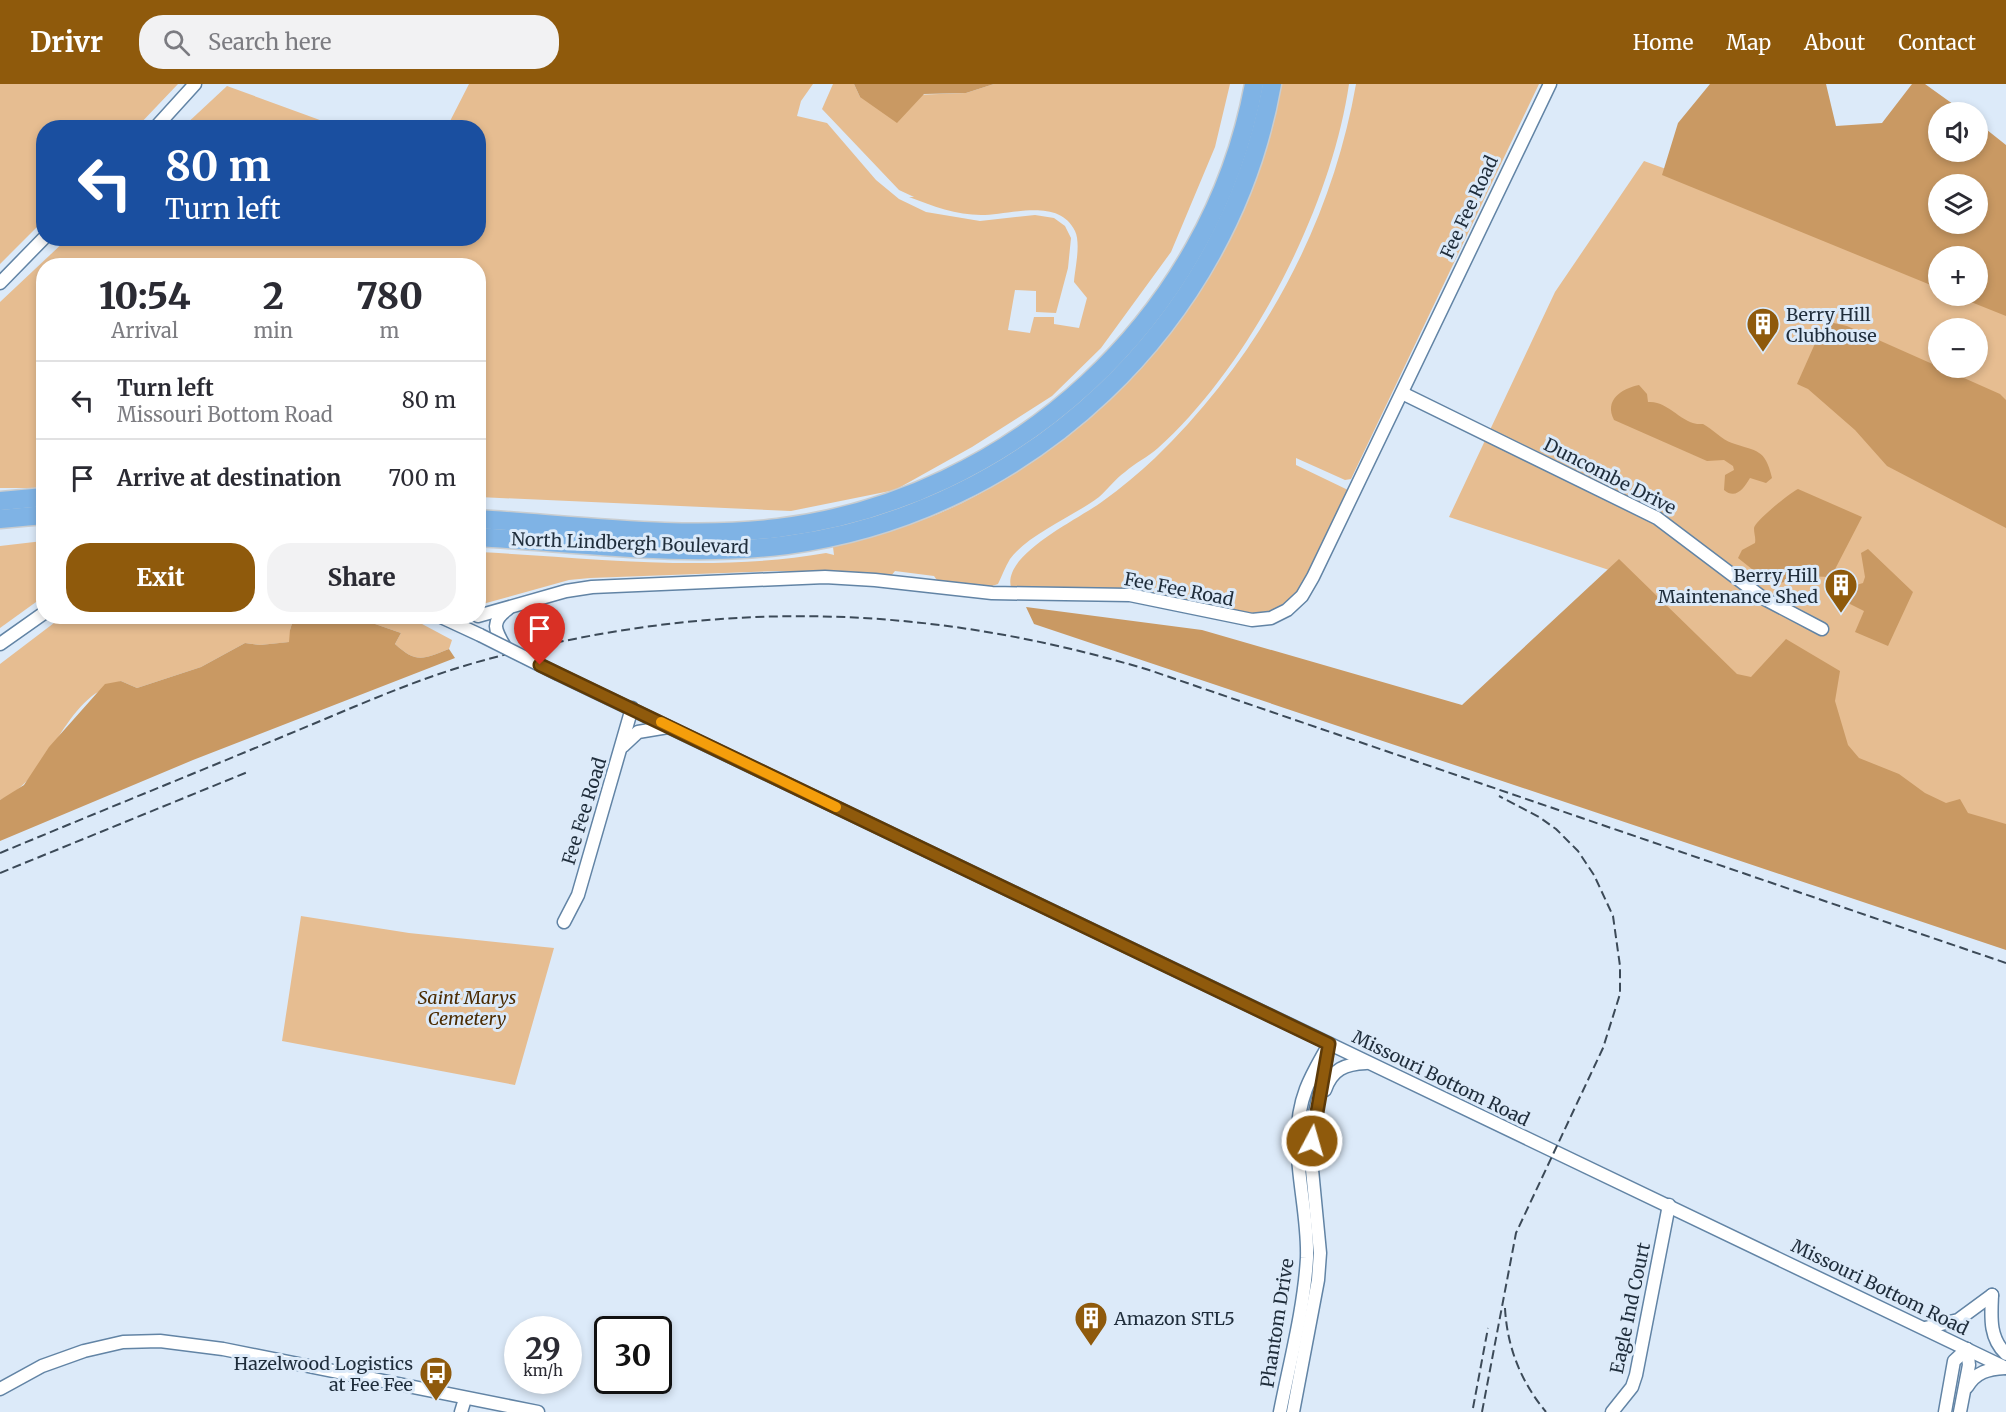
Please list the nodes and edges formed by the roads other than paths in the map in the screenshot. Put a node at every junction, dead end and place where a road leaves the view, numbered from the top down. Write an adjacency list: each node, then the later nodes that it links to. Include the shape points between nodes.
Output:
1 (195, 84): 5 (street)
2 (1254, 84): 13 (highway, North Lindbergh Boulevard, via 1224,187 1165,296 1126,345 1083,389 1034,429 982,462 897,500 838,518 778,528 684,532)
3 (1272, 84): 14 (highway, North Lindbergh Boulevard, via 1257,147 1236,204 1207,262 1176,311 1136,361 1091,405 1044,444 990,477 935,505 887,522 787,545 694,550)
4 (1550, 84): 8 (street, Fee Fee Road)
5 (162, 120)
6 (36, 246): 7 (street)
7 (0, 283)
8 (1402, 393): 15 (street, Fee Fee Road, via 1302,596 1271,618 1233,618 1130,595 992,593 825,577 604,585); 19 (street, Duncombe Drive, via 1657,518 1763,598)
9 (36, 498): 10 (highway)
10 (0, 501)
11 (36, 516): 12 (highway)
12 (0, 519)
13 (486, 520)
14 (486, 537)
15 (516, 605): 16 (street, Fee Fee Road); 21 (street, via 495,621 494,627)
16 (486, 614)
17 (36, 619): 20 (street)
18 (457, 624): 21 (street, Missouri Bottom Road, bridge)
19 (1822, 629)
20 (0, 644)
21 (505, 647): 22 (street, Missouri Bottom Road, bridge)
22 (632, 708): 23 (street, Missouri Bottom Road); 24 (street, Fee Fee Road)
23 (671, 727): 24 (street, via 638,732); 26 (street, Missouri Bottom Road)
24 (621, 750): 25 (street, Fee Fee Road, via 578,895)
25 (564, 922)
26 (1329, 1044): 27 (street, Missouri Bottom Road); 28 (street, Phantom Drive); 39 (street, Phantom Drive, via 1305,1090 1299,1122 1306,1280)
27 (1369, 1063): 28 (street, via 1336,1069); 29 (street, Missouri Bottom Road)
28 (1315, 1116): 40 (street, Phantom Drive, via 1311,1159 1320,1253 1318,1280)
29 (1669, 1205): 30 (street, Missouri Bottom Road); 41 (street, Eagle Ind Court, via 1636,1375 1632,1387)
30 (1924, 1328): 31 (street, Missouri Bottom Road); 32 (street, via 1958,1320 1992,1295 1992,1330)
31 (1967, 1349): 33 (street, Missouri Bottom Road); 35 (street, via 1969,1365); 42 (street, via 1954,1361)
32 (2006, 1354)
33 (2006, 1368): 35 (street, via 1982,1372 1972,1378)
34 (0, 1389): 36 (street, via 42,1366 84,1351 123,1342 160,1341 223,1349)
35 (1963, 1393): 43 (street)
36 (465, 1399): 37 (street); 38 (street)
37 (461, 1412)
38 (538, 1412)
39 (1280, 1412)
40 (1293, 1412)
41 (1612, 1412)
42 (1945, 1412)
43 (1960, 1412)

